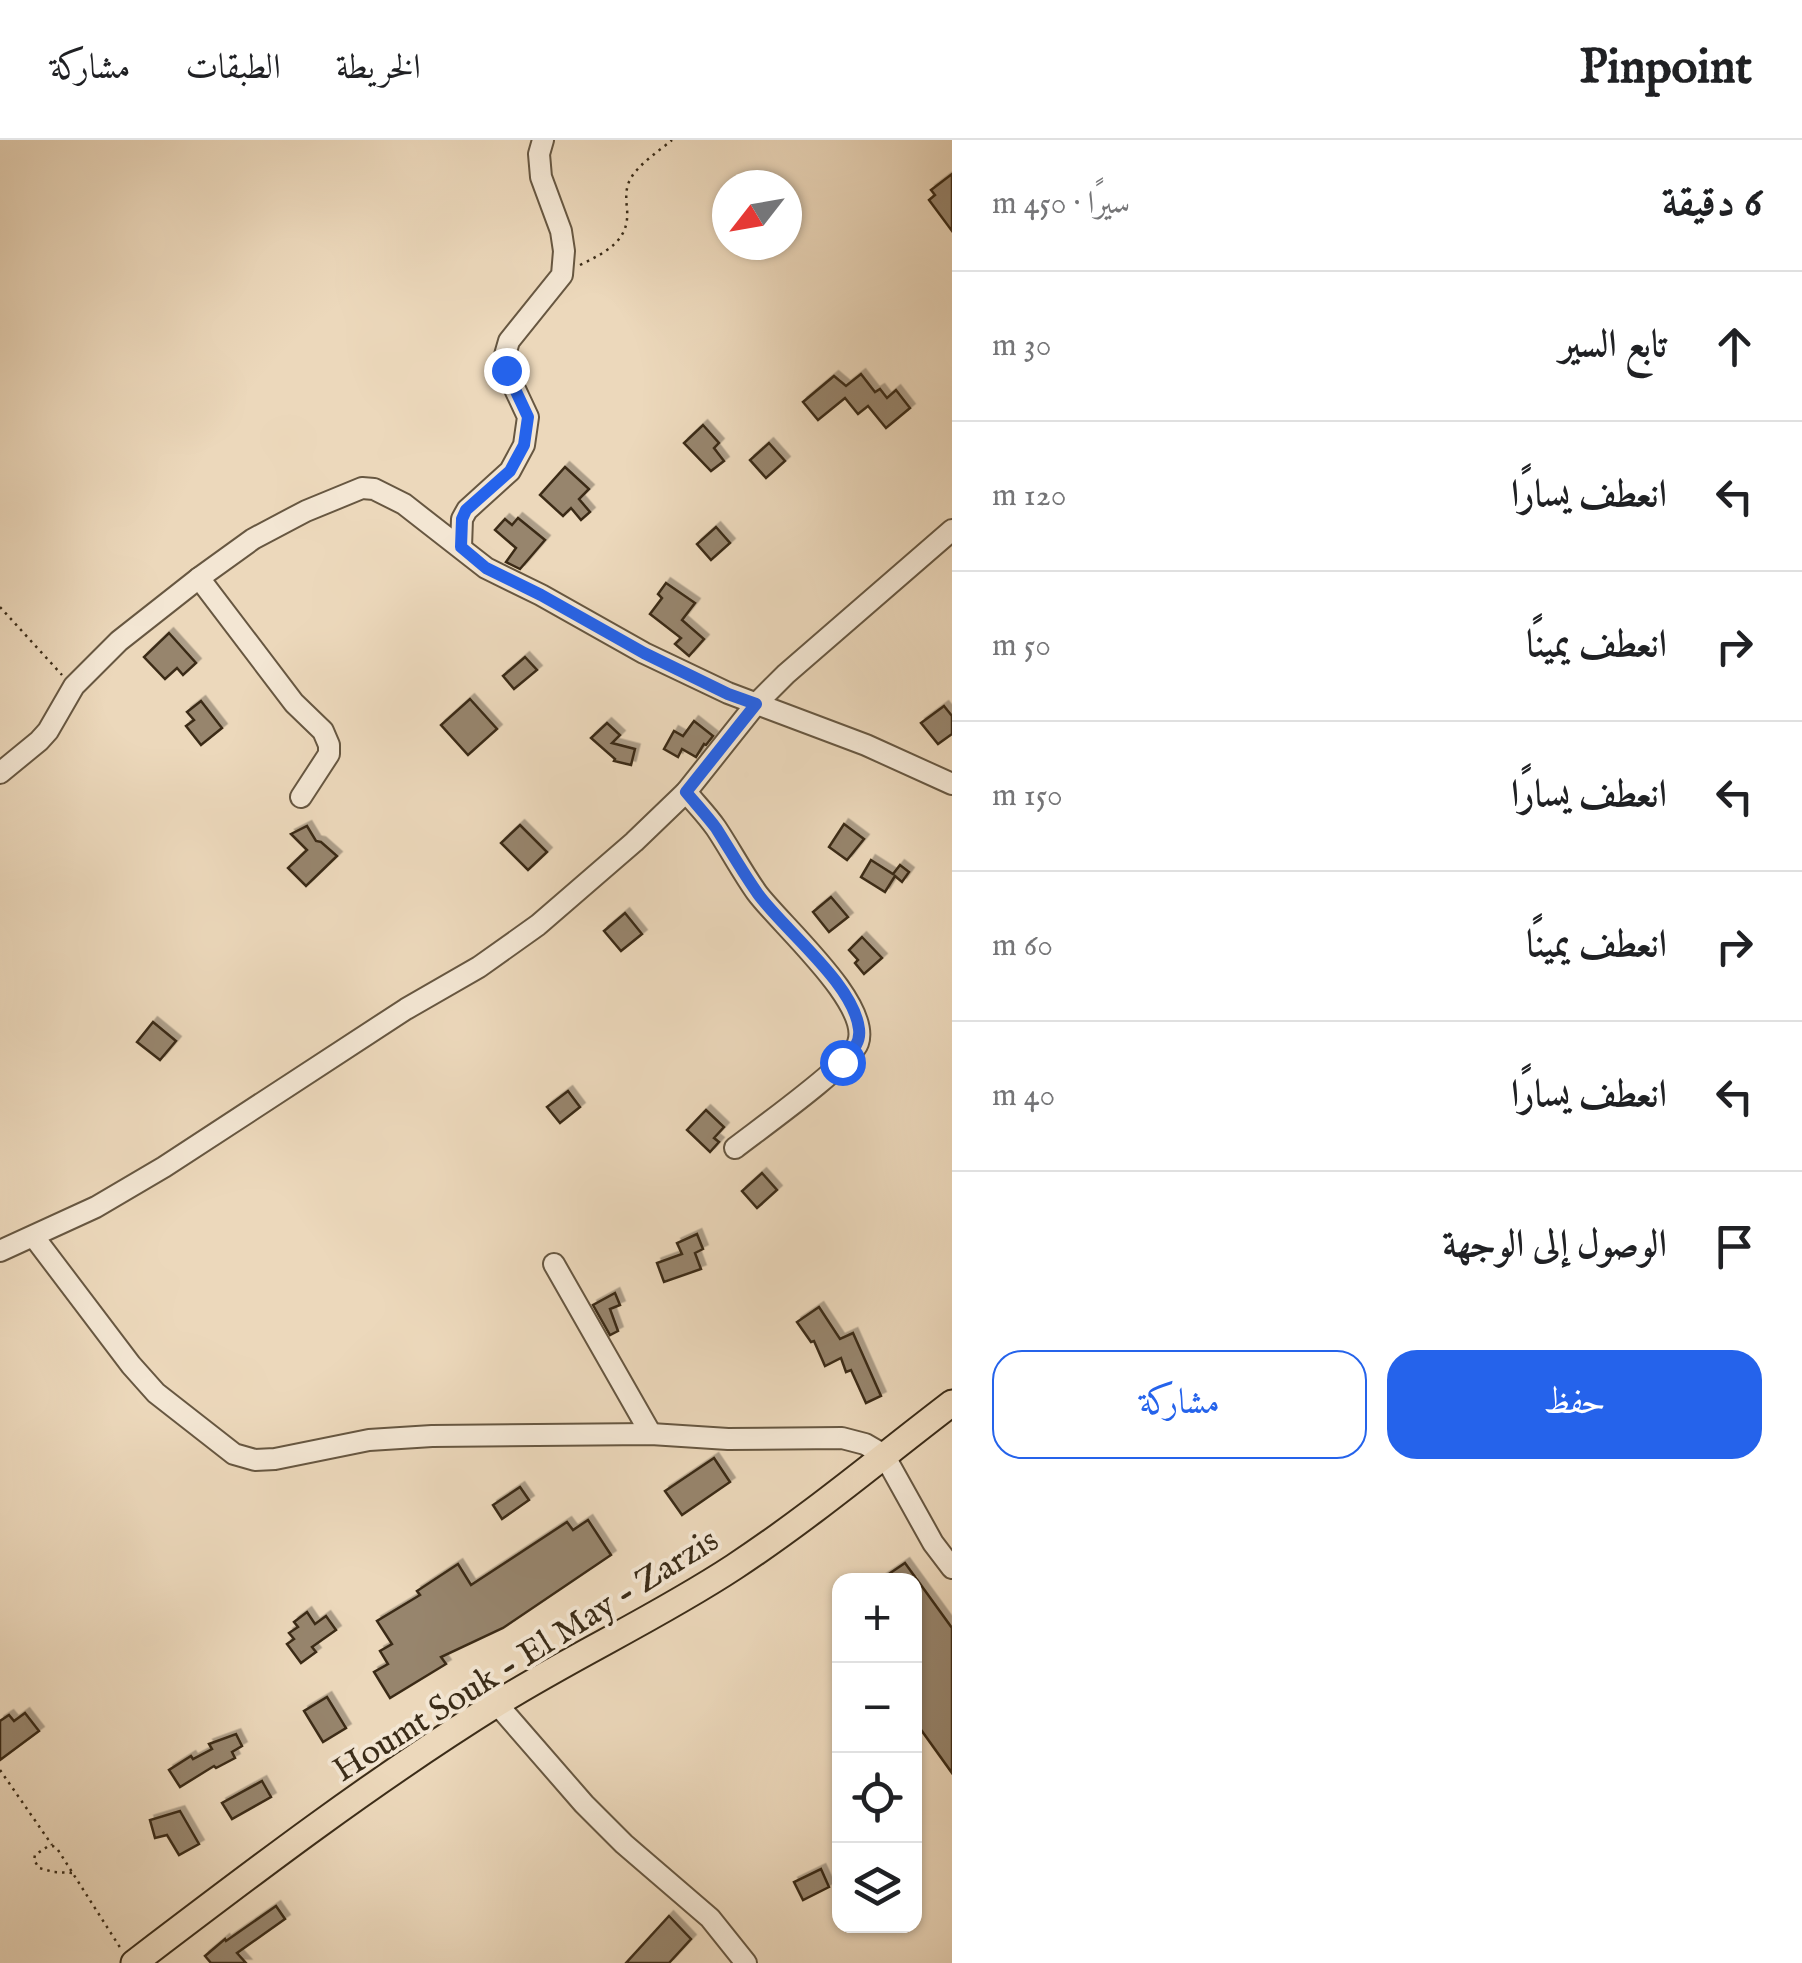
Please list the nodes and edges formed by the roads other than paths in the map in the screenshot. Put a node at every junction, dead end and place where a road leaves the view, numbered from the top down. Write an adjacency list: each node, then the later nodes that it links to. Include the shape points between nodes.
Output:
1 (543, 140): 3 (street, via 542,176 560,231 562,275 510,341 506,370 528,417 524,445 510,471 466,510)
2 (952, 530): 5 (street)
3 (461, 547): 4 (street, via 404,504 362,488 254,538); 5 (street, via 486,568 644,653)
4 (199, 578): 6 (street, via 119,642 74,686 48,731); 9 (street, via 323,731 329,754)
5 (756, 704): 7 (street); 8 (street)
6 (0, 772)
7 (952, 784)
8 (686, 792): 10 (street, via 758,895 840,988 859,1029 858,1044 842,1062); 11 (street, via 550,915 492,958 164,1167)
9 (301, 797)
10 (735, 1148)
11 (34, 1237): 12 (street); 15 (street, via 156,1394 234,1454 255,1460 432,1436)
12 (0, 1250)
13 (554, 1264): 15 (street)
14 (952, 1403): 16 (main road, Houmt Souk - El May - Zarzis)
15 (650, 1434): 16 (street, via 842,1438)
16 (884, 1455): 17 (street); 18 (main road, Houmt Souk - El May - Zarzis, via 734,1567)
17 (952, 1568)
18 (497, 1704): 19 (main road, Houmt Souk - El May - Zarzis); 20 (street, via 584,1804 710,1918)
19 (127, 1956)
20 (746, 1963)

